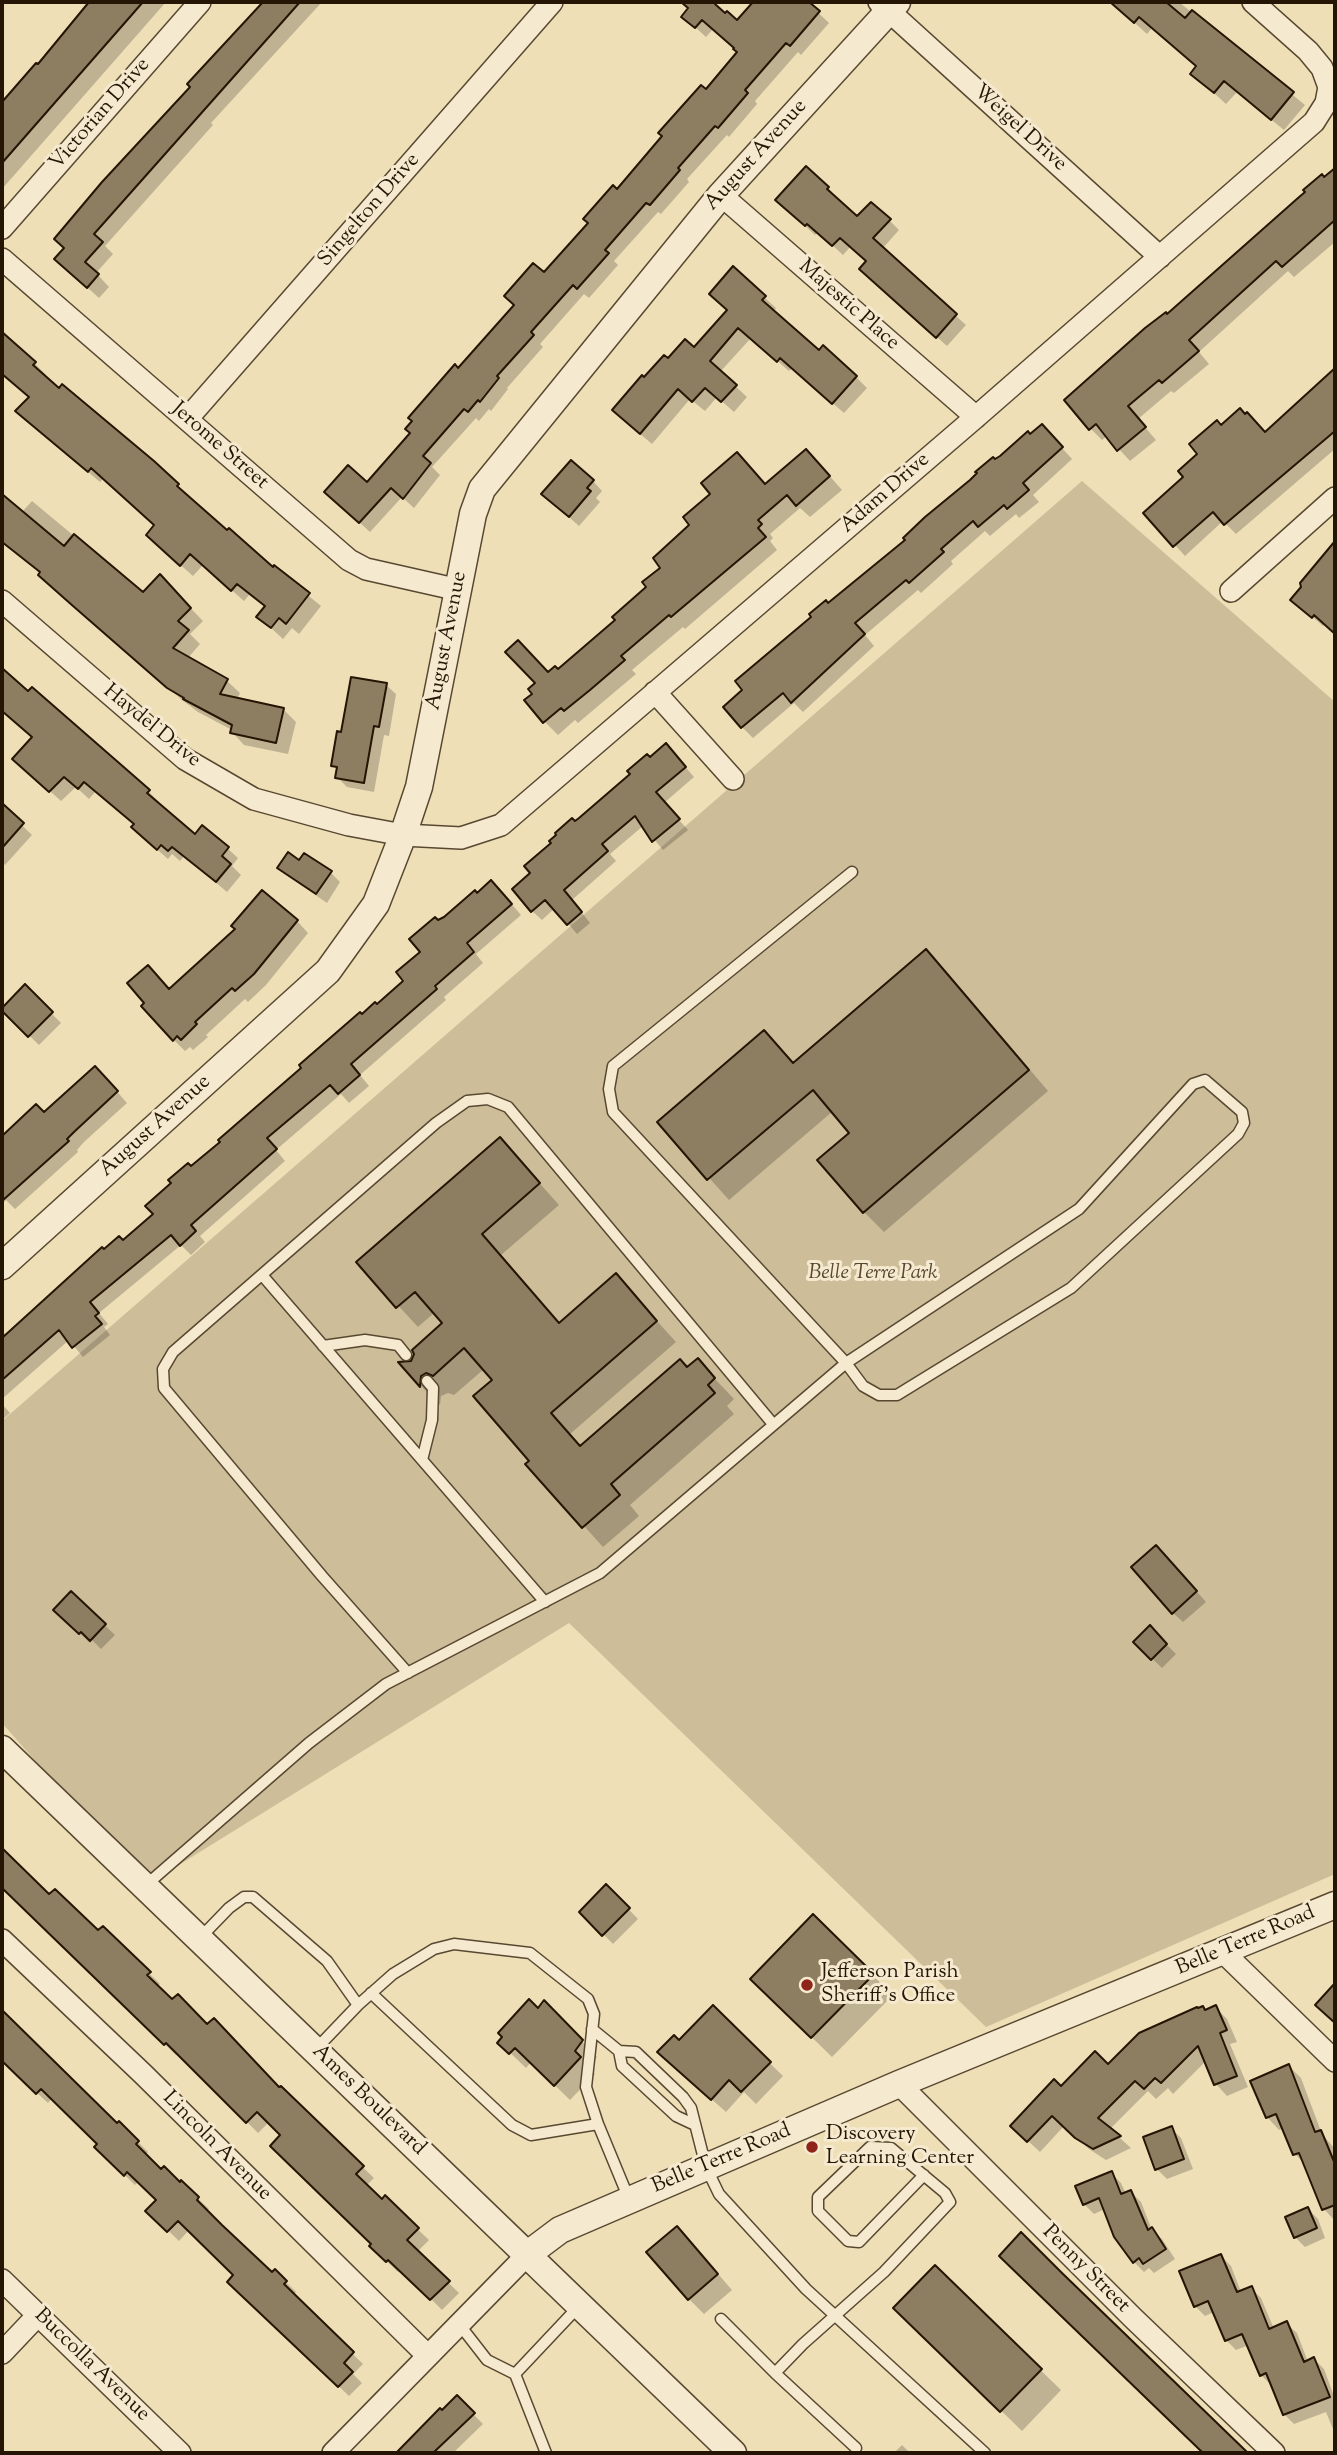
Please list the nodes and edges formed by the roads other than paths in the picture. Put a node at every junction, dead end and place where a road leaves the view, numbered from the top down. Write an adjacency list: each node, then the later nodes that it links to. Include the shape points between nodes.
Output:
1 (200, 2): 6 (street, Victorian Drive)
2 (552, 2): 10 (street, Singelton Drive)
3 (1253, 2): 7 (street, Adam Drive, via 1322,68 1329,87 1326,103 1314,122)
4 (888, 5): 5 (street, August Avenue); 7 (street, Weigel Drive)
5 (721, 195): 9 (street, Majestic Place); 12 (street, August Avenue, via 482,489)
6 (2, 228)
7 (1160, 257): 9 (street, Adam Drive)
8 (2, 259): 10 (street, Jerome Street)
9 (976, 417): 15 (street, Adam Drive)
10 (187, 419): 12 (street, Jerome Street, via 349,560 366,569)
11 (1335, 498): 13 (street)
12 (459, 590): 17 (street, August Avenue, via 419,787)
13 (1231, 591)
14 (2, 601): 17 (street, Haydel Drive, via 185,759 254,799)
15 (655, 692): 16 (street); 17 (street, Adam Drive, via 501,825 461,838)
16 (733, 779)
17 (404, 835): 19 (street, August Avenue, via 376,904 328,971)
18 (852, 872): 23 (lane, via 613,1066 609,1089 613,1112)
19 (2, 1266)
20 (262, 1275): 21 (lane); 25 (lane, via 436,1123 467,1101 488,1099 508,1107); 28 (lane, via 173,1352 163,1369 164,1388)
21 (323, 1346): 22 (lane, via 365,1339 398,1345); 26 (lane)
22 (406, 1355)
23 (846, 1363): 23 (lane, via 1079,1209 1193,1084 1205,1080 1242,1112 1244,1123 1238,1134 1071,1288 897,1395 871,1391); 25 (lane)
24 (427, 1381): 26 (lane, via 433,1388 432,1420)
25 (773, 1424): 27 (lane, via 600,1573)
26 (422, 1460): 27 (lane)
27 (545, 1602): 28 (lane)
28 (408, 1673): 30 (lane, via 309,1743)
29 (2, 1749): 30 (street, Ames Boulevard)
30 (145, 1886): 32 (street, Ames Boulevard)
31 (1335, 1905): 34 (street, Belle Terre Road)
32 (200, 1938): 36 (lane, via 229,1908 244,1897 254,1897 327,1961); 38 (street, Ames Boulevard)
33 (2, 1940): 55 (street, Lincoln Avenue)
34 (1223, 1952): 40 (street); 41 (street, Belle Terre Road)
35 (371, 1993): 36 (lane); 37 (lane, via 434,1949 454,1944 530,1953 588,1999 594,2014); 42 (lane, via 512,2125 531,2136)
36 (358, 2005): 38 (lane)
37 (592, 2029): 39 (lane); 42 (lane, via 586,2087)
38 (315, 2050): 47 (street, Ames Boulevard)
39 (619, 2051): 43 (lane, via 622,2066 676,2116); 43 (lane, via 636,2052 683,2097 691,2108)
40 (1335, 2061)
41 (899, 2084): 44 (street, Belle Terre Road); 64 (street, Penny Street)
42 (598, 2124): 46 (lane)
43 (693, 2124): 44 (lane)
44 (706, 2168): 46 (street, Belle Terre Road); 51 (lane, via 719,2194)
45 (924, 2175): 45 (lane, via 859,2242 848,2241 818,2211 818,2197 870,2147 891,2148); 51 (lane, via 950,2202)
46 (629, 2200): 47 (street, Belle Terre Road, via 560,2230)
47 (528, 2254): 49 (street, Ames Boulevard); 53 (street, Belle Terre Road)
48 (2, 2280): 50 (street, Buccolla Avenue)
49 (580, 2305): 56 (lane); 62 (street, Ames Boulevard)
50 (38, 2315): 54 (street); 59 (street, Buccolla Avenue)
51 (836, 2316): 57 (lane); 63 (lane)
52 (721, 2319): 57 (lane)
53 (459, 2324): 55 (street, Belle Terre Road); 56 (lane, via 487,2360)
54 (2, 2353)
55 (428, 2356): 60 (street, Belle Terre Road)
56 (515, 2374): 61 (lane)
57 (775, 2374): 58 (lane)
58 (856, 2448)
59 (180, 2453)
60 (333, 2453)
61 (546, 2453)
62 (733, 2453)
63 (985, 2453)
64 (1274, 2453)

